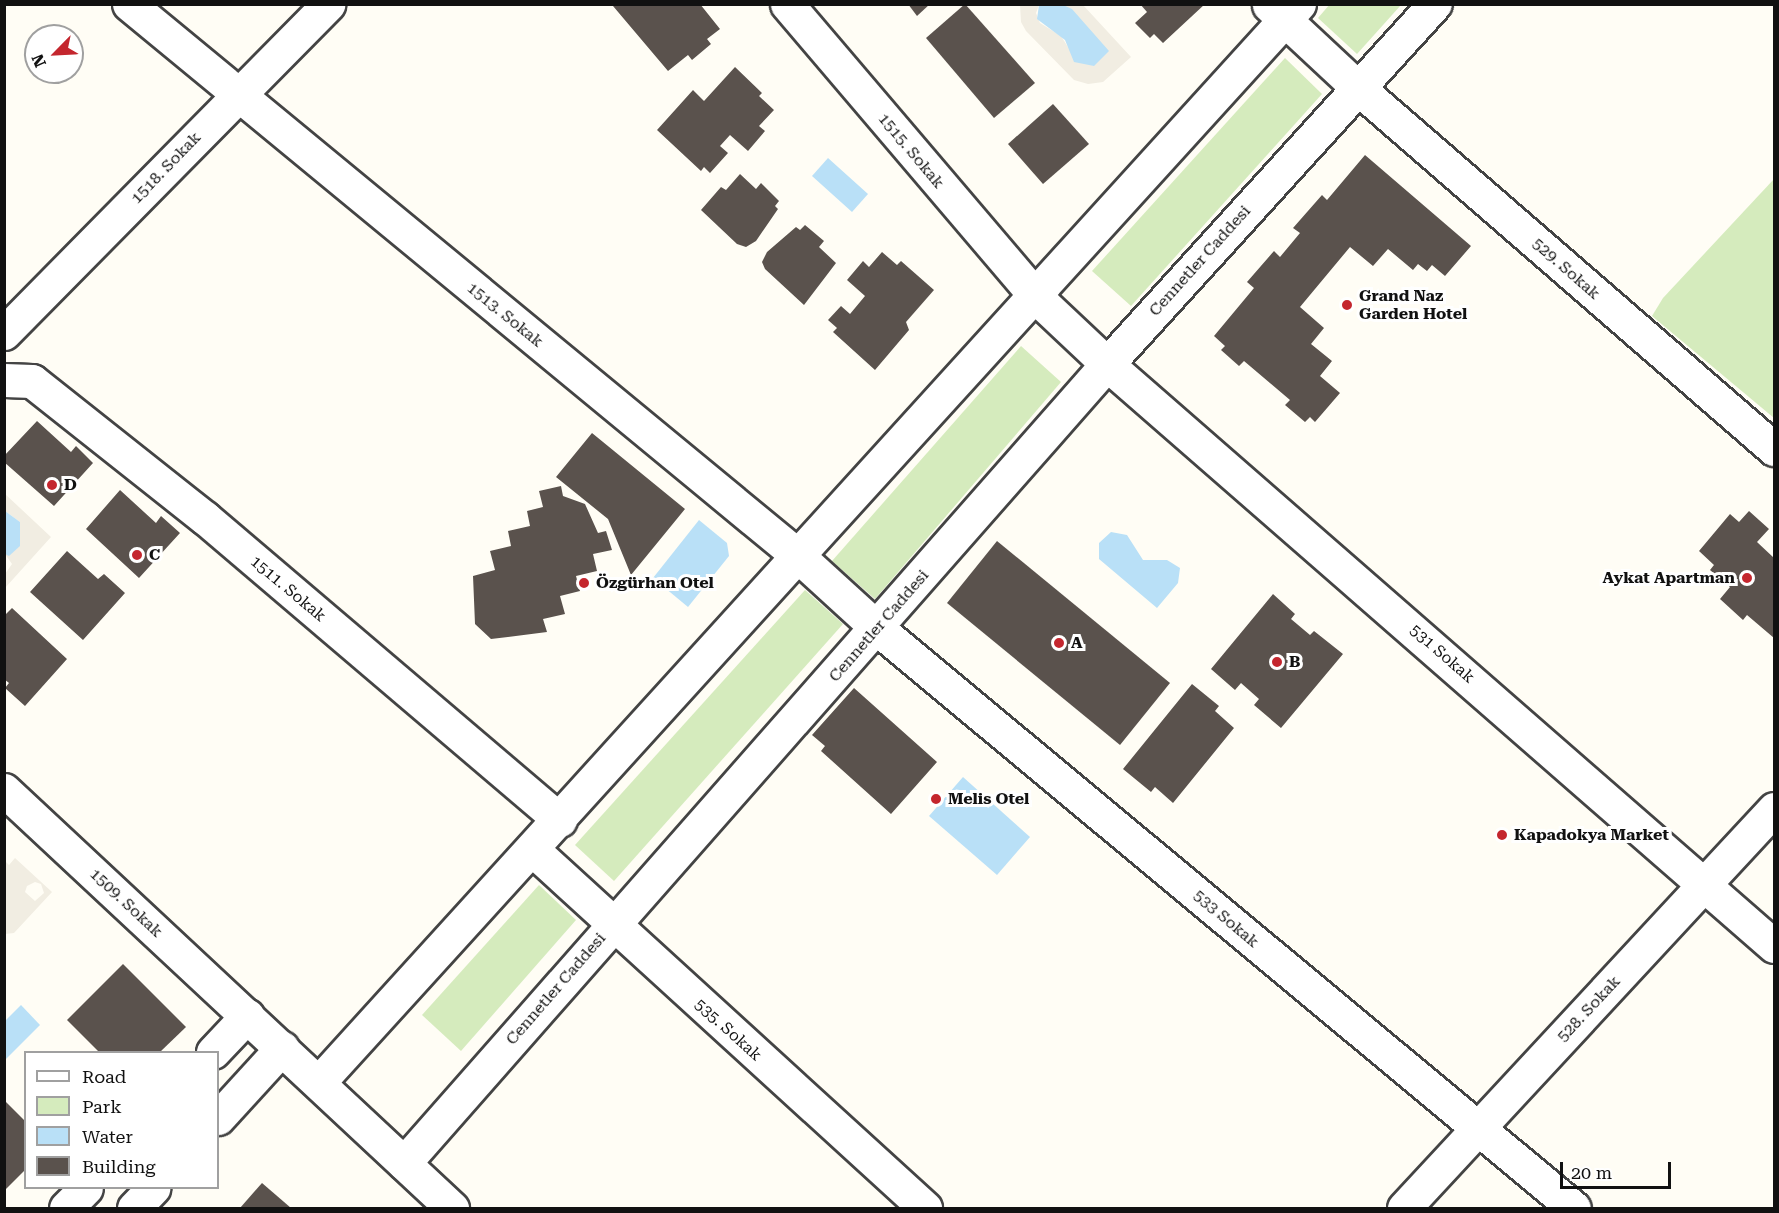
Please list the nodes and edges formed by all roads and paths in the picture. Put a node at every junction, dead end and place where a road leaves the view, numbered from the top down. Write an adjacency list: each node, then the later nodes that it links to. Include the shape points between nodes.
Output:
1 (129, 4): 7 (street, 1513. Sokak)
2 (328, 4): 7 (street, 1518. Sokak)
3 (787, 4): 8 (street, 1515. Sokak)
4 (1434, 4): 6 (street, Cennetler Caddesi)
5 (1284, 10): 6 (street, 529. Sokak); 8 (street)
6 (1358, 88): 10 (street, Cennetler Caddesi); 12 (street, 529. Sokak)
7 (237, 95): 9 (street, 1518. Sokak); 13 (street, 1513. Sokak)
8 (1036, 297): 10 (street, 1515. Sokak); 13 (street)
9 (4, 333)
10 (1107, 364): 14 (street, Cennetler Caddesi); 19 (street, 531 Sokak)
11 (4, 380): 17 (street, 1511. Sokak, via 32,381 206,518)
12 (1774, 449)
13 (797, 555): 14 (street, 1513. Sokak); 17 (street)
14 (878, 629): 20 (street, Cennetler Caddesi); 27 (street, 533 Sokak)
15 (4, 790): 22 (street, 1509. Sokak)
16 (1774, 809): 19 (street, 528. Sokak)
17 (560, 820): 18 (street)
18 (532, 850): 20 (street, 535. Sokak); 25 (street)
19 (1707, 884): 21 (street, 531 Sokak); 27 (street, 528. Sokak)
20 (612, 925): 28 (street, Cennetler Caddesi); 34 (street, 535. Sokak)
21 (1774, 946)
22 (247, 1016): 23 (street); 24 (street)
23 (282, 1048): 25 (street); 26 (street)
24 (215, 1051)
25 (319, 1082): 28 (street)
26 (219, 1117)
27 (1477, 1128): 35 (street, 528. Sokak); 36 (street, 533 Sokak)
28 (404, 1163): 33 (street)
29 (85, 1189): 31 (street)
30 (152, 1189): 32 (street)
31 (66, 1209)
32 (134, 1209)
33 (452, 1209)
34 (924, 1209)
35 (1404, 1209)
36 (1574, 1209)

